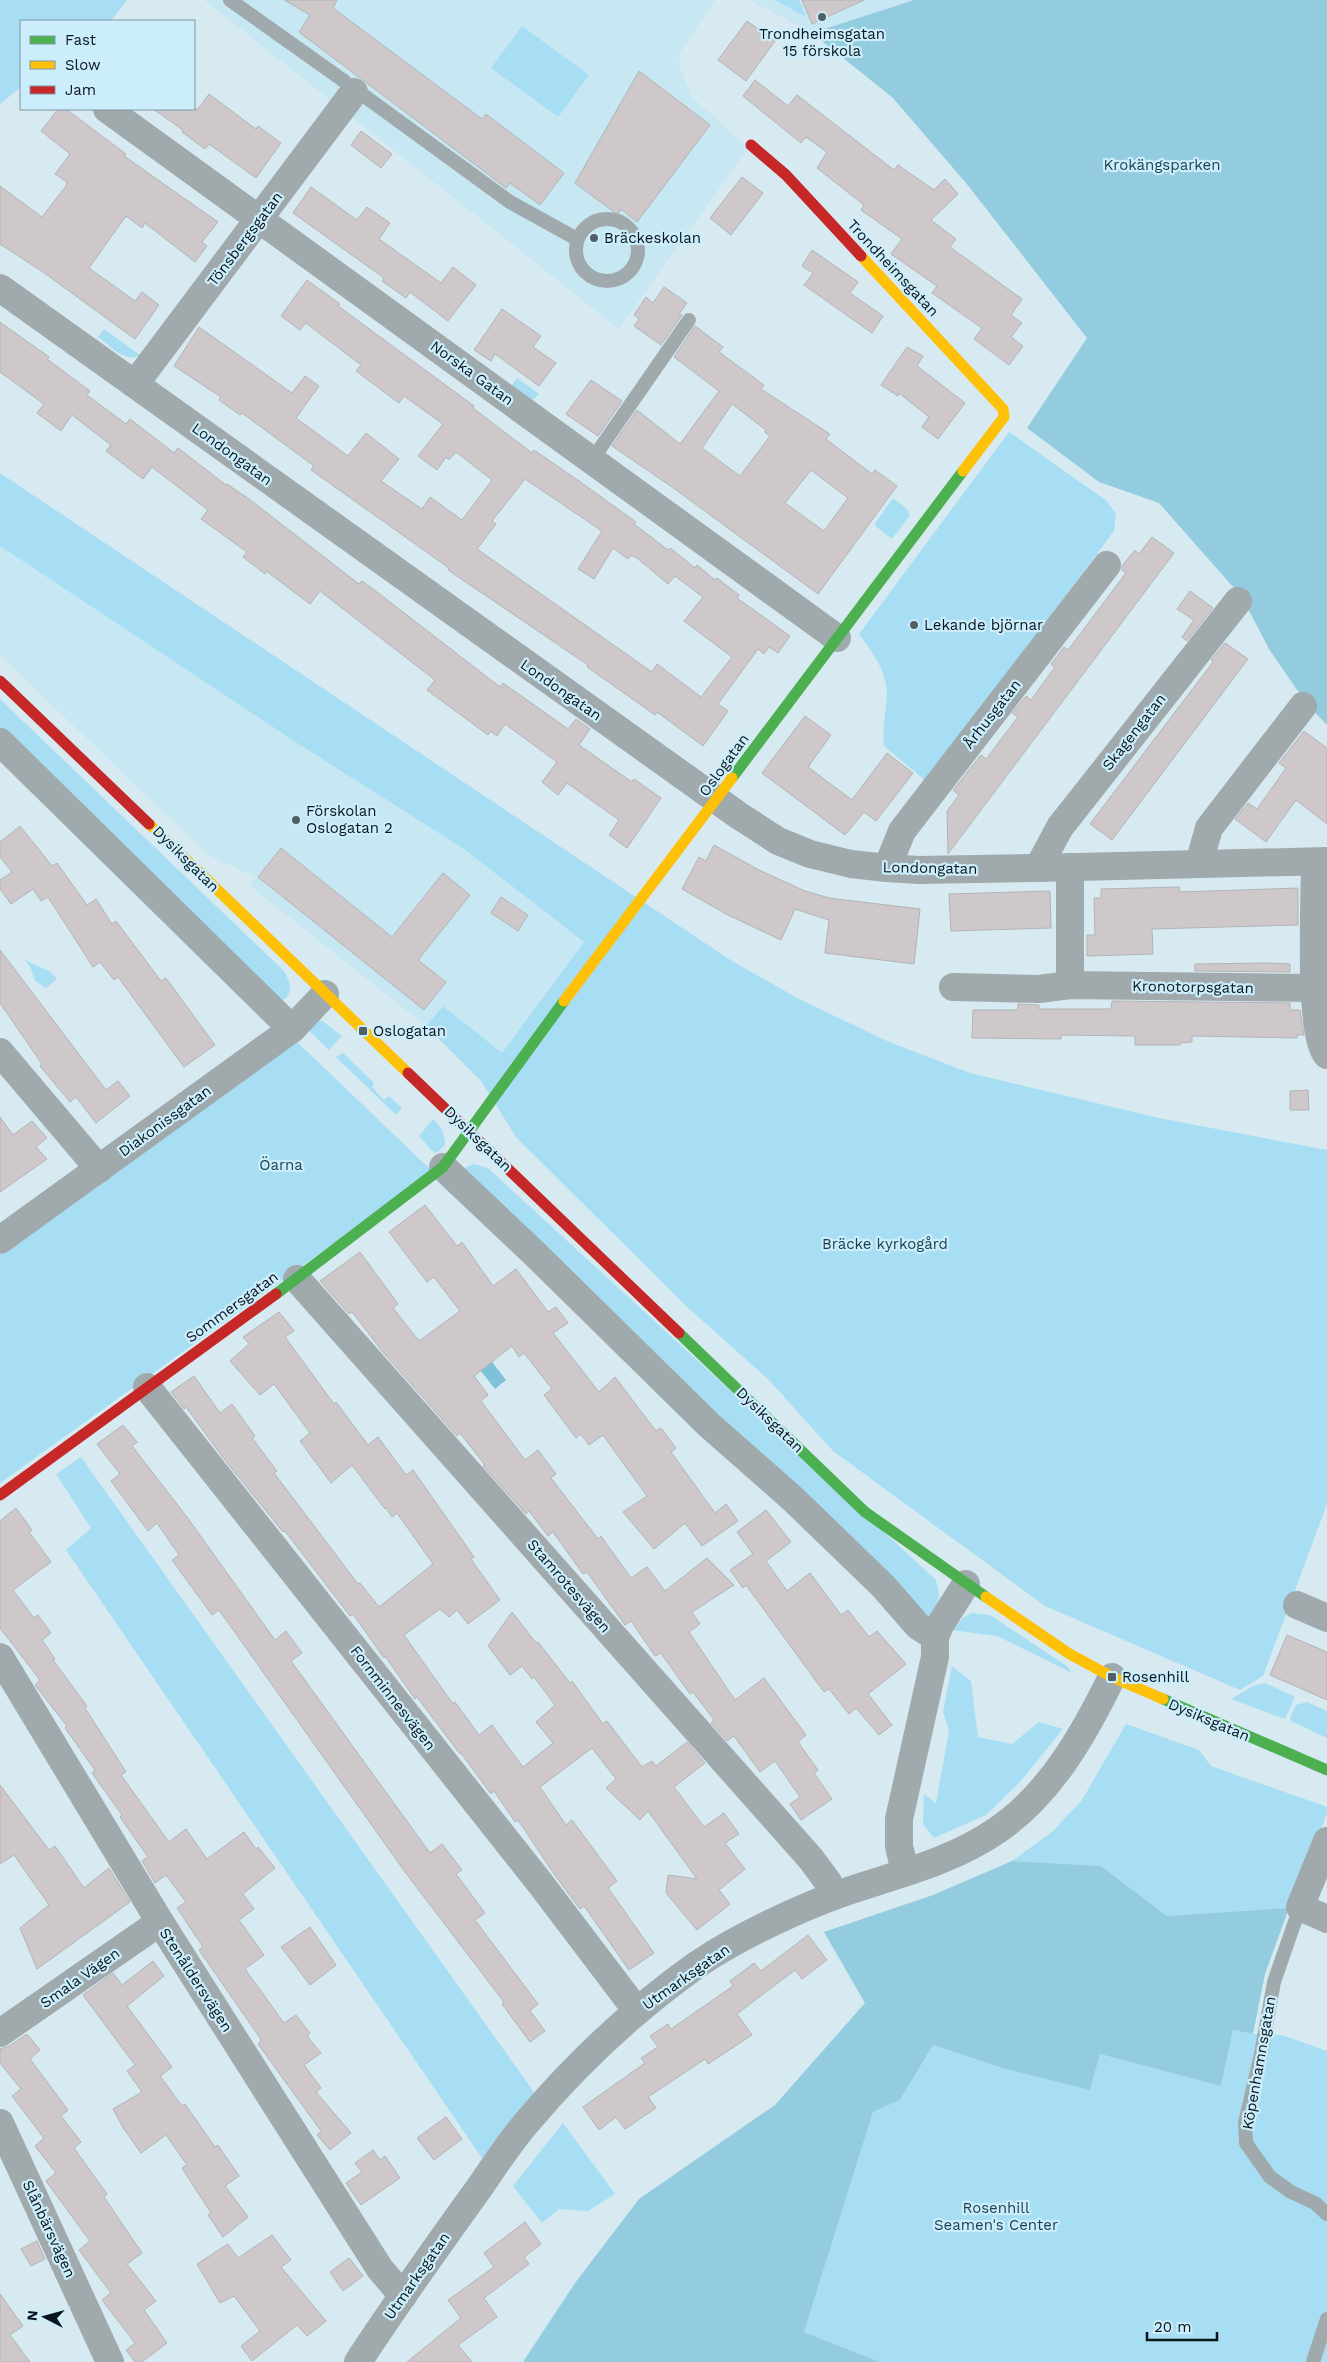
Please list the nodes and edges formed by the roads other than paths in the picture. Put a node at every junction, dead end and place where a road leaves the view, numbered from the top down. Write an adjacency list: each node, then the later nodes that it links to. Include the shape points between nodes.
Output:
1 (230, 0): 2 (lane)
2 (354, 92): 5 (street, Tönsbergsgatan); 6 (lane, via 363,95 510,202)
3 (108, 110): 5 (street, Norska Gatan)
4 (751, 145): 10 (street, Trondheimsgatan, via 786,175 1003,409)
5 (260, 220): 9 (street, Tönsbergsgatan); 11 (street, Norska Gatan)
6 (577, 239): 6 (lane, via 599,219 619,221 634,234 638,254 635,264 629,273 615,280 599,280 590,276 577,260)
7 (0, 288): 9 (street, Londongatan)
8 (690, 320): 11 (lane)
9 (134, 384): 18 (street, Londongatan)
10 (1004, 417): 14 (street, Oslogatan)
11 (592, 460): 14 (street, Norska Gatan)
12 (1107, 565): 22 (street, Århusgatan, via 902,831)
13 (1238, 601): 23 (street, Skagengatan, via 1060,827)
14 (829, 654): 18 (street, Oslogatan)
15 (0, 681): 27 (street, Dysiksgatan)
16 (1304, 706): 20 (street, via 1209,828)
17 (0, 742): 28 (street)
18 (717, 800): 22 (street, Londongatan, via 778,840 810,854 851,864); 31 (street, Oslogatan)
19 (1321, 861): 20 (street, Londongatan); 26 (street)
20 (1199, 863): 21 (street, Londongatan)
21 (1070, 867): 23 (street, Londongatan); 24 (street)
22 (887, 868): 23 (street, Londongatan)
23 (1038, 868)
24 (1070, 985): 25 (street, Kronotorpsgatan, via 1039,989); 26 (street, Kronotorpsgatan)
25 (953, 986)
26 (1315, 988): 30 (street, via 1318,1035)
27 (325, 994): 28 (street, Diakonissgatan); 31 (street, Dysiksgatan)
28 (292, 1029): 33 (street, Diakonissgatan)
29 (0, 1052): 33 (street)
30 (1327, 1055)
31 (468, 1130): 32 (street, Sommersgatan); 38 (street, Dysiksgatan, via 866,1512)
32 (443, 1168): 35 (street, Sommersgatan); 41 (street, via 543,1261 709,1425 883,1586 918,1626)
33 (99, 1169): 34 (street, Diakonissgatan)
34 (0, 1240)
35 (297, 1279): 36 (street, Sommersgatan); 47 (street, Stamrotesvägen, via 804,1852 828,1882)
36 (147, 1386): 37 (street, Sommersgatan); 51 (street, Fornminnesvägen, via 540,1883)
37 (0, 1495)
38 (966, 1584): 41 (street); 43 (street, Dysiksgatan, via 1068,1653)
39 (1297, 1605): 40 (street)
40 (1327, 1618)
41 (935, 1637): 46 (street, via 935,1657 899,1819 899,1846)
42 (0, 1657): 50 (street, Stenåldersvägen)
43 (1112, 1677): 44 (street, Dysiksgatan); 46 (street, Utmarksgatan, via 1073,1749 1026,1806 999,1830 978,1843)
44 (1327, 1770)
45 (1327, 1841): 48 (street, Köpenhamnsgatan)
46 (905, 1872): 47 (street, Utmarksgatan)
47 (834, 1896): 51 (street, Utmarksgatan, via 718,1951)
48 (1300, 1907): 49 (street); 54 (lane, Köpenhamnsgatan, via 1274,1982 1245,2123 1246,2143 1270,2176)
49 (1327, 1919)
50 (160, 1922): 52 (street, Smala Vägen); 55 (street, Stenåldersvägen, via 376,2261)
51 (637, 2011): 55 (street, Utmarksgatan, via 527,2122)
52 (0, 2034)
53 (0, 2123): 57 (street, Slånbärsvägen)
54 (1327, 2214)
55 (403, 2296): 58 (street, Utmarksgatan)
56 (1327, 2319): 59 (lane)
57 (110, 2362)
58 (358, 2362)
59 (1313, 2362)

